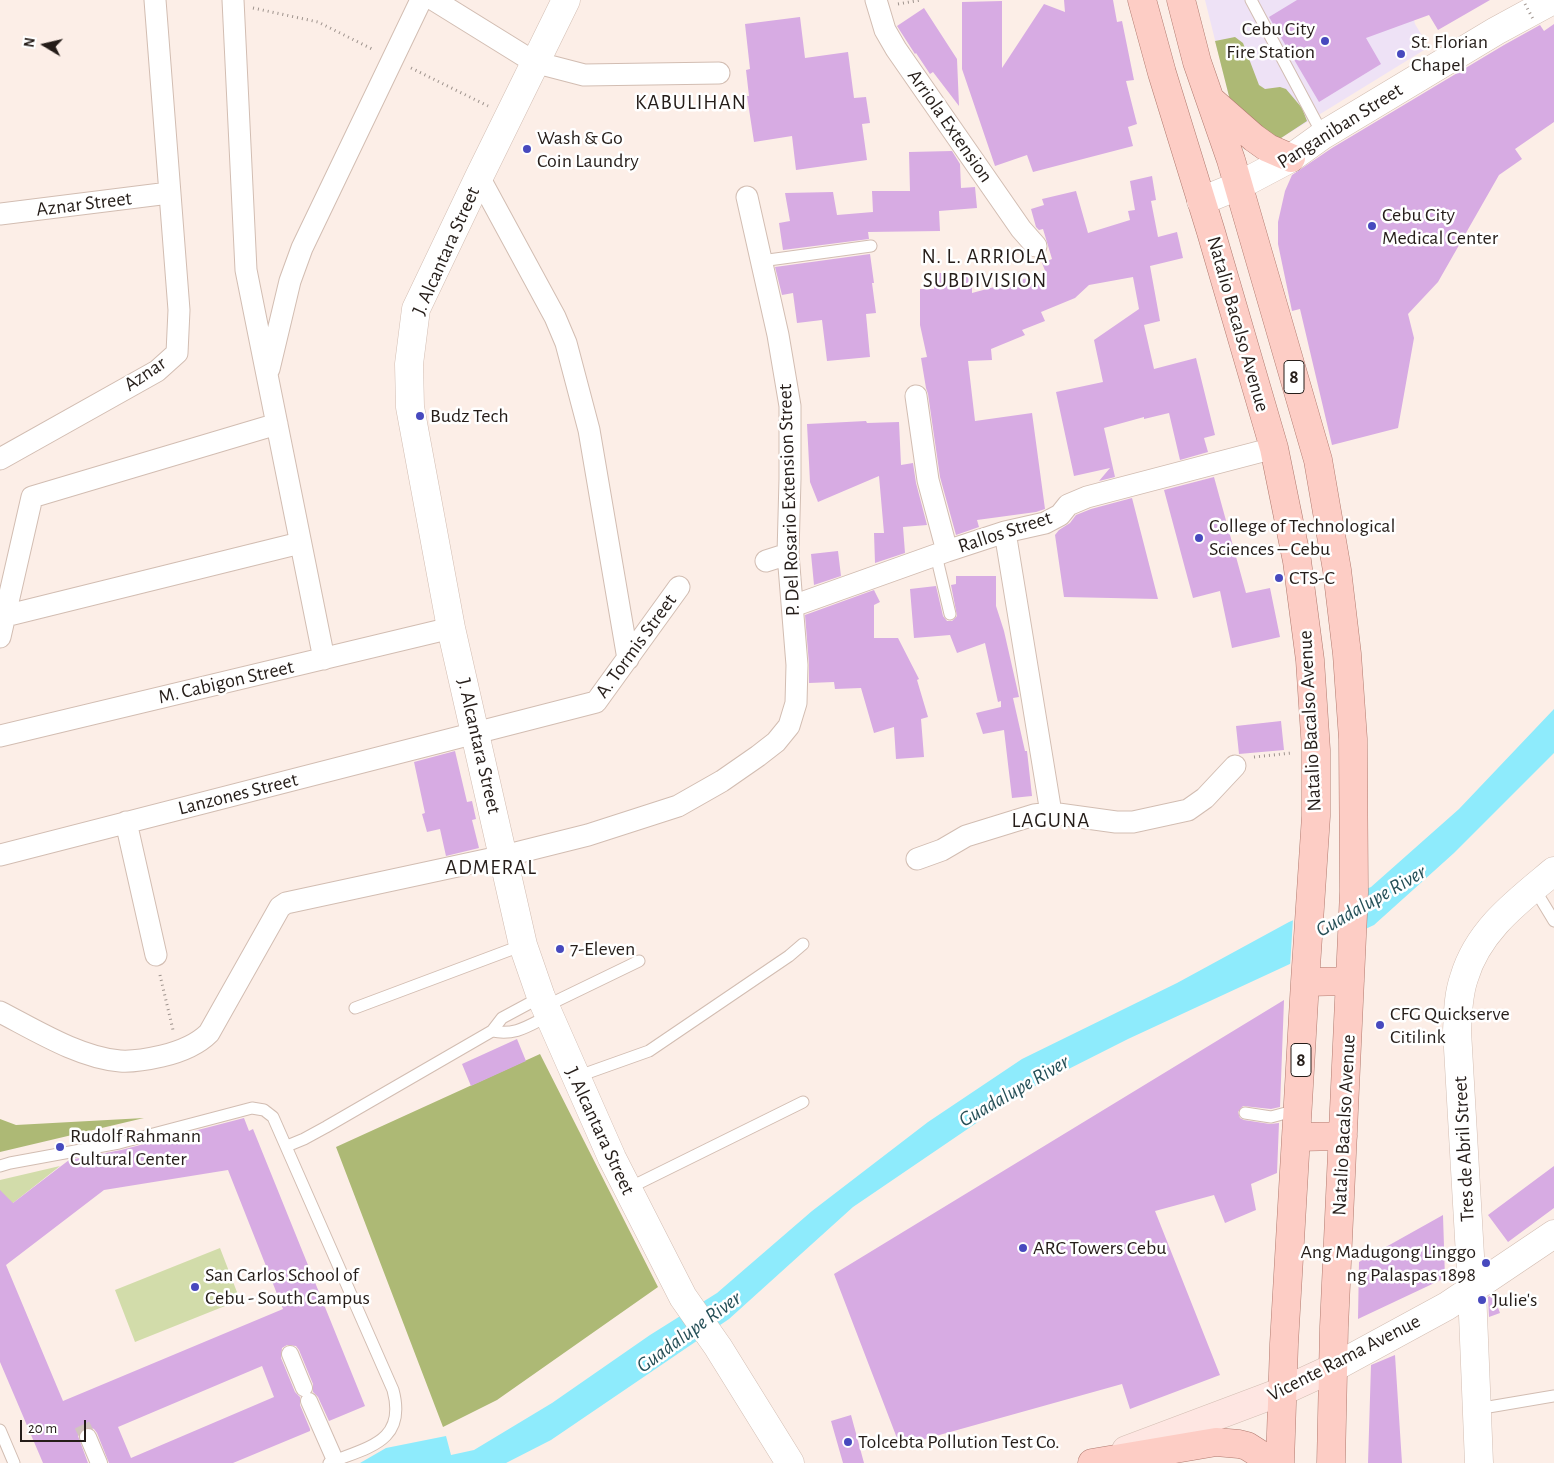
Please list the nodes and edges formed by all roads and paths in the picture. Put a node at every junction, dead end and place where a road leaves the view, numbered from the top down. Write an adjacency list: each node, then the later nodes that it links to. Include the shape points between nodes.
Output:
1 (155, 0): 23 (street, Aznar)
2 (422, 0): 14 (street)
3 (434, 0): 15 (street)
4 (566, 0): 15 (street, J. Alcantara Street)
5 (876, 0): 28 (street, Arriola Extension, via 885,30 896,49)
6 (1178, 0): 12 (main road)
7 (1181, 0): 17 (main road, Natalio Bacalso Avenue / 8)
8 (1251, 0): 19 (lane)
9 (1553, 0): 19 (street, Panganiban Street)
10 (233, 2): 14 (path, via 318,22); 30 (street, via 246,270)
11 (1525, 4): 13 (path, bridge)
12 (1143, 5): 25 (main road, Natalio Bacalso Avenue / 8)
13 (1534, 20)
14 (393, 60): 18 (path); 30 (street, via 302,248 290,281)
15 (534, 62): 16 (street, via 584,75); 18 (street, J. Alcantara Street)
16 (719, 73)
17 (1210, 99): 20 (main road, via 1254,138); 22 (main road, Natalio Bacalso Avenue / 8)
18 (509, 117): 21 (street, J. Alcantara Street)
19 (1323, 135): 20 (street, Panganiban Street)
20 (1291, 158): 22 (street, Panganiban Street)
21 (478, 177): 44 (street, J. Alcantara Street, via 416,309 409,364 410,407); 47 (street, via 566,343 589,430)
22 (1238, 186): 25 (street, Panganiban Street); 64 (main road, Natalio Bacalso Avenue / 8, via 1318,460 1337,570 1347,654 1352,739 1354,892)
23 (169, 193): 26 (street, Aznar Street); 34 (street, Aznar, via 179,310 177,353 157,371)
24 (747, 197): 29 (street, P. Del Rosario Extension Street)
25 (1201, 201): 33 (main road, Natalio Bacalso Avenue / 8)
26 (0, 214)
27 (871, 246): 29 (lane)
28 (1036, 246)
29 (761, 261): 38 (street, P. Del Rosario Extension Street, via 790,406)
30 (268, 376): 32 (street)
31 (916, 396): 37 (street)
32 (277, 424): 36 (street); 43 (street, via 32,497)
33 (1274, 448): 35 (street, Rallos Street, via 1087,497 1068,505 1060,515 1045,522); 50 (main road, Natalio Bacalso Avenue / 8, via 1310,660)
34 (0, 459)
35 (1005, 532): 37 (street, Rallos Street); 52 (street)
36 (300, 543): 43 (street); 46 (street)
37 (941, 553): 41 (street, Rallos Street); 42 (lane)
38 (788, 554): 39 (street); 41 (street, P. Del Rosario Extension Street)
39 (766, 561)
40 (679, 587): 47 (street, A. Tormis Street)
41 (793, 606): 55 (street, P. Del Rosario Extension Street, via 796,704 789,726 776,742 722,781 678,806 588,835)
42 (950, 614)
43 (5, 616): 45 (street)
44 (452, 628): 46 (street, M. Cabigon Street); 48 (street, J. Alcantara Street)
45 (0, 637)
46 (324, 659): 49 (street, M. Cabigon Street)
47 (628, 659): 48 (street, A. Tormis Street, via 596,702)
48 (476, 734): 53 (street, Lanzones Street); 55 (street, J. Alcantara Street)
49 (0, 736)
50 (1316, 750): 51 (path, via 1239,759); 63 (main road, Natalio Bacalso Avenue / 8, via 1316,816)
51 (1235, 766): 52 (street, via 1205,798 1188,810 1133,822)
52 (1051, 813): 56 (street, via 1034,815 966,836)
53 (126, 822): 54 (street, Lanzones Street); 61 (street)
54 (0, 855)
55 (504, 856): 60 (street, J. Alcantara Street); 69 (street, P. Del Rosario Extension Street, via 286,903 280,907 209,1032)
56 (917, 859)
57 (1544, 879): 58 (lane); 80 (street, Tres de Abril Street, via 1493,925 1469,963 1463,979 1457,1031)
58 (1554, 922)
59 (804, 944): 70 (lane, via 649,1051)
60 (524, 945): 65 (street, J. Alcantara Street); 66 (lane)
61 (156, 955): 69 (path)
62 (639, 961): 65 (lane)
63 (1306, 971): 64 (main road); 72 (main road, Natalio Bacalso Avenue / 8)
64 (1350, 981): 74 (main road, Natalio Bacalso Avenue / 8)
65 (544, 1007): 68 (lane, via 502,1018); 68 (lane, via 506,1034); 70 (street, J. Alcantara Street)
66 (355, 1008)
67 (0, 1012): 69 (street, P. Del Rosario Extension Street, via 62,1044 102,1057 121,1061)
68 (492, 1031): 76 (lane)
69 (178, 1052)
70 (575, 1077): 78 (street, J. Alcantara Street)
71 (804, 1102): 78 (lane)
72 (1298, 1110): 73 (lane, via 1271,1117); 75 (main road, Natalio Bacalso Avenue / 8)
73 (1245, 1113)
74 (1343, 1136): 75 (main road); 82 (main road, Natalio Bacalso Avenue / 8)
75 (1296, 1137): 83 (main road, Natalio Bacalso Avenue / 8)
76 (287, 1146): 77 (lane, via 273,1117 264,1110 252,1108 119,1143); 88 (lane, via 396,1403 396,1419 387,1437)
77 (0, 1166)
78 (627, 1189): 91 (street, J. Alcantara Street, via 683,1297)
79 (1554, 1234): 80 (street, Vicente Rama Avenue)
80 (1472, 1290): 82 (street, Vicente Rama Avenue); 85 (street, Tres de Abril Street)
81 (290, 1354): 88 (street)
82 (1334, 1368): 83 (main road, Vicente Rama Avenue); 94 (main road, Natalio Bacalso Avenue / 8)
83 (1283, 1391): 92 (main road, Vicente Rama Avenue); 93 (main road, Natalio Bacalso Avenue / 8)
84 (1554, 1396): 85 (lane)
85 (1477, 1408): 95 (street, Tres de Abril Street)
86 (0, 1430): 89 (lane)
87 (88, 1437): 90 (street)
88 (332, 1462)
89 (14, 1463)
90 (99, 1463)
91 (790, 1463)
92 (1092, 1463): 93 (main road, via 1216,1442 1247,1446)
93 (1270, 1463)
94 (1331, 1463)
95 (1479, 1463)

